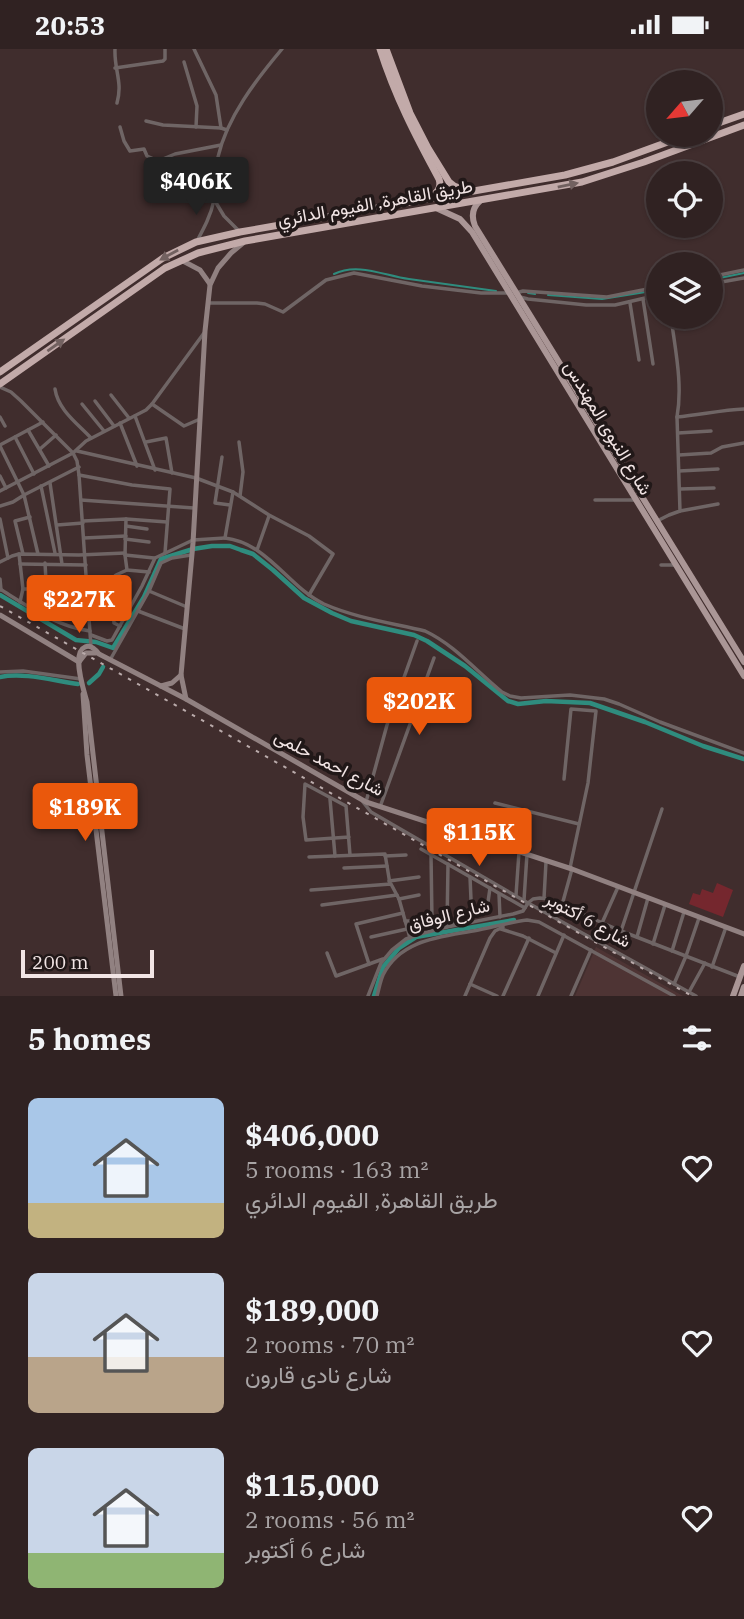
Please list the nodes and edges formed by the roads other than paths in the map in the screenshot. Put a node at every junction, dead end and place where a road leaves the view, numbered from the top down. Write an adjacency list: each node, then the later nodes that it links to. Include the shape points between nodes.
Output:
1 (115, 49): 8 (street)
2 (165, 49): 8 (street, via 163,61)
3 (194, 49): 16 (street, via 216,95)
4 (282, 49): 17 (street)
5 (380, 49): 24 (highway, via 398,101 439,179 439,190)
6 (386, 49): 21 (highway, via 410,113 440,169 454,186)
7 (184, 62): 15 (street, via 197,106)
8 (115, 68): 9 (street, via 120,91)
9 (117, 103)
10 (744, 114): 12 (highway)
11 (146, 121): 15 (street)
12 (723, 121)
13 (744, 125): 22 (highway, طريق القاهرة, الفيوم الدائري, one-way to 13, via 617,172)
14 (120, 127): 18 (street, via 130,151 145,149 158,161)
15 (196, 127): 16 (street)
16 (220, 128): 17 (street)
17 (226, 130): 18 (street)
18 (221, 145): 23 (street)
19 (653, 147): 20 (highway, طريق القاهرة, الفيوم الدائري, via 597,167)
20 (524, 183): 21 (highway, طريق القاهرة, الفيوم الدائري); 22 (highway)
21 (471, 192): 24 (highway, طريق القاهرة, الفيوم الدائري)
22 (525, 193): 25 (highway, طريق القاهرة, الفيوم الدائري)
23 (214, 199): 29 (street); 31 (street)
24 (426, 200): 27 (highway, طريق القاهرة, الفيوم الدائري)
25 (480, 201): 26 (highway, طريق القاهرة, الفيوم الدائري); 39 (main road, شارع النبوى المهندس, via 473,222)
26 (436, 208): 28 (highway, طريق القاهرة, الفيوم الدائري); 39 (main road, شارع النبوى المهندس, via 466,224)
27 (354, 212): 28 (highway); 29 (highway, طريق القاهرة, الفيوم الدائري)
28 (356, 222): 30 (highway, طريق القاهرة, الفيوم الدائري)
29 (240, 232): 31 (highway, طريق القاهرة, الفيوم الدائري)
30 (245, 241): 32 (highway, طريق القاهرة, الفيوم الدائري); 37 (main road, via 218,268)
31 (195, 243): 44 (highway, طريق القاهرة, الفيوم الدائري, one-way to 44, via 163,258)
32 (181, 260): 37 (main road, via 200,271); 45 (highway, طريق القاهرة, الفيوم الدائري)
33 (744, 270): 34 (street)
34 (723, 274)
35 (744, 278): 36 (street)
36 (723, 282)
37 (210, 285): 42 (main road)
38 (646, 289): 39 (street, via 607,297)
39 (512, 293): 42 (street, via 422,286 354,272 326,280 283,312 265,304); 43 (street, via 586,305); 51 (main road, شارع النبوى المهندس)
40 (646, 298): 41 (street)
41 (643, 299): 43 (street); 49 (street)
42 (208, 303): 47 (main road)
43 (630, 303): 48 (street)
44 (76, 318): 45 (highway); 50 (highway, طريق القاهرة, الفيوم الدائري)
45 (82, 326): 52 (highway, طريق القاهرة, الفيوم الدائري, one-way to 45)
46 (673, 329): 61 (street)
47 (205, 331): 57 (street); 63 (main road)
48 (639, 361)
49 (653, 364)
50 (0, 372)
51 (567, 381): 107 (main road, شارع النبوى المهندس); 118 (main road, شارع النبوى المهندس)
52 (0, 386): 64 (street)
53 (55, 389): 74 (street, via 65,411)
54 (111, 395): 62 (street)
55 (95, 401): 67 (street)
56 (82, 404): 69 (street)
57 (152, 404): 59 (street); 63 (street, via 184,426)
58 (744, 408): 61 (street)
59 (135, 415): 62 (street); 75 (street)
60 (0, 417): 66 (street)
61 (677, 417): 71 (street)
62 (129, 418): 65 (street)
63 (200, 419): 93 (main road)
64 (43, 422): 68 (street); 72 (street)
65 (120, 423): 67 (street); 84 (street)
66 (5, 426)
67 (114, 426): 69 (street)
68 (28, 431): 73 (street); 79 (street)
69 (104, 431): 74 (street)
70 (711, 431): 71 (street)
71 (678, 433): 81 (street)
72 (56, 435): 79 (street); 80 (street)
73 (15, 437): 78 (street); 90 (street)
74 (91, 438): 80 (street)
75 (146, 442): 87 (street); 89 (street, via 166,438)
76 (239, 442): 104 (street)
77 (744, 443): 81 (street, via 711,453)
78 (0, 445): 94 (street)
79 (40, 449): 83 (street)
80 (75, 452): 83 (street); 84 (street); 85 (street)
81 (679, 455): 88 (street)
82 (222, 457): 97 (street)
83 (49, 466): 90 (street)
84 (137, 466): 87 (street)
85 (79, 467): 91 (street); 95 (street)
86 (718, 469): 88 (street)
87 (155, 470): 89 (street)
88 (680, 471): 100 (street)
89 (172, 473): 93 (street)
90 (34, 474): 94 (street)
91 (79, 475): 105 (street); 111 (street, via 170,489)
92 (0, 476): 98 (street)
93 (196, 478): 97 (street); 112 (main road)
94 (18, 482): 98 (street); 103 (street)
95 (49, 482): 96 (street); 121 (street)
96 (41, 486): 103 (street); 134 (street)
97 (218, 486): 102 (street); 109 (street, via 215,503)
98 (6, 488): 101 (street)
99 (714, 488): 100 (street)
100 (680, 489): 113 (street)
101 (0, 491)
102 (233, 492): 104 (street); 109 (street)
103 (24, 495): 110 (street); 115 (street)
104 (240, 496): 114 (street)
105 (81, 500): 111 (street); 119 (street)
106 (595, 500): 107 (street)
107 (635, 500): 146 (main road, شارع النبوى المهندس)
108 (718, 504): 113 (street)
109 (230, 505): 126 (street)
110 (0, 506)
111 (168, 506): 112 (street); 120 (street)
112 (194, 509): 128 (main road)
113 (680, 511): 118 (street)
114 (270, 515): 129 (street); 159 (street, via 333,554)
115 (30, 517): 132 (street, via 15,520); 133 (street)
116 (0, 519): 138 (street)
117 (126, 519): 119 (street); 120 (street); 122 (street)
118 (657, 521): 176 (main road, شارع النبوى المهندس)
119 (83, 522): 121 (street); 124 (street)
120 (167, 523): 130 (street)
121 (56, 525): 135 (street)
122 (126, 526): 123 (street); 125 (street)
123 (146, 529)
124 (84, 538): 125 (street); 137 (street)
125 (126, 538): 127 (street); 136 (street)
126 (225, 538): 128 (street); 129 (street)
127 (149, 542)
128 (193, 542): 130 (street); 131 (main road)
129 (257, 550): 159 (street)
130 (164, 553): 139 (street)
131 (192, 553): 157 (street, via 161,563); 162 (main road)
132 (21, 554): 133 (street); 138 (street); 142 (street)
133 (38, 554): 134 (street)
134 (55, 554): 135 (street)
135 (61, 554): 137 (street); 143 (street)
136 (125, 554): 137 (street); 139 (street); 147 (street)
137 (85, 555): 144 (street)
138 (8, 558): 140 (street)
139 (155, 558): 148 (street)
140 (0, 562)
141 (45, 563): 142 (street); 143 (street); 150 (street)
142 (20, 564): 155 (street)
143 (62, 564): 144 (street)
144 (86, 565): 151 (street)
145 (661, 565): 146 (street)
146 (676, 565): 177 (main road, شارع النبوى المهندس)
147 (127, 571): 148 (street); 152 (street)
148 (149, 572): 168 (street)
149 (0, 579): 153 (street)
150 (46, 579): 151 (street); 154 (street)
151 (87, 579): 156 (street)
152 (104, 585): 156 (street); 168 (street, via 112,600 114,623)
153 (0, 589): 161 (street)
154 (47, 589): 155 (street); 158 (street)
155 (23, 590): 161 (street)
156 (88, 590): 160 (street)
157 (149, 591): 162 (street); 165 (street)
158 (47, 595): 160 (street); 167 (street)
159 (309, 596): 183 (street, via 425,631 510,696 604,699)
160 (88, 597): 164 (street)
161 (20, 602): 167 (street)
162 (187, 607): 169 (main road)
163 (60, 610): 164 (street)
164 (90, 611): 170 (street)
165 (138, 611): 169 (street); 174 (street)
166 (0, 615): 175 (main road)
167 (48, 618): 170 (street)
168 (120, 626): 170 (street, via 110,641)
169 (186, 629): 179 (main road)
170 (91, 634): 172 (street)
171 (417, 641): 186 (street)
172 (91, 648): 174 (main road, شارع احمد حلمى); 175 (main road, via 82,649)
173 (434, 658): 188 (street)
174 (110, 660): 181 (main road, شارع احمد حلمى)
175 (79, 662): 180 (main road)
176 (744, 662)
177 (743, 671)
178 (0, 672): 180 (street)
179 (181, 675): 181 (main road); 182 (main road)
180 (80, 679): 266 (main road)
181 (161, 686): 182 (main road, شارع احمد حلمى)
182 (186, 699): 186 (main road, شارع احمد حلمى)
183 (744, 753)
184 (564, 779): 190 (street, via 571,709 596,711)
185 (330, 798): 191 (street, via 346,806); 192 (street); 192 (street, via 305,784 303,817 306,840)
186 (364, 801): 188 (main road, شارع احمد حلمى); 216 (street, شارع 6 أكتوبر, via 371,812)
187 (495, 803): 190 (street)
188 (380, 807): 194 (main road, شارع احمد حلمى)
189 (662, 809): 214 (street)
190 (579, 824): 206 (street)
191 (349, 837): 192 (street); 197 (street)
192 (334, 838): 199 (street)
193 (421, 849): 195 (street, شارع 6 أكتوبر)
194 (519, 852): 196 (main road, شارع احمد حلمى); 216 (street)
195 (431, 854): 203 (street, شارع 6 أكتوبر); 232 (street)
196 (527, 854): 202 (main road, شارع احمد حلمى); 220 (street)
197 (350, 855): 199 (street); 200 (street)
198 (407, 855): 200 (street)
199 (335, 856): 201 (street)
200 (385, 856): 204 (street)
201 (309, 857)
202 (546, 860): 206 (main road, شارع احمد حلمى); 218 (street)
203 (448, 864): 208 (street, شارع 6 أكتوبر); 233 (street)
204 (387, 866): 205 (street); 209 (street)
205 (344, 869)
206 (571, 869): 210 (main road, شارع احمد حلمى); 223 (street)
207 (419, 877): 209 (street)
208 (470, 877): 211 (street, شارع 6 أكتوبر); 234 (street)
209 (390, 883): 212 (street); 217 (street)
210 (618, 887): 214 (main road, شارع احمد حلمى); 236 (street)
211 (490, 888): 213 (street, شارع 6 أكتوبر); 221 (street)
212 (311, 890)
213 (499, 893): 225 (street, شارع 6 أكتوبر); 229 (street)
214 (633, 893): 219 (main road, شارع احمد حلمى); 243 (street)
215 (419, 895): 217 (street)
216 (516, 895): 220 (street, شارع 6 أكتوبر)
217 (398, 897): 222 (street); 227 (street)
218 (544, 898): 220 (street); 223 (street)
219 (648, 898): 224 (main road, شارع احمد حلمى); 249 (street)
220 (526, 901): 225 (street); 263 (street, شارع 6 أكتوبر)
221 (488, 902)
222 (321, 905)
223 (562, 905): 236 (street)
224 (665, 905): 226 (main road, شارع احمد حلمى); 250 (street)
225 (525, 908): 228 (street, شارع الوفاق)
226 (684, 912): 230 (main road, شارع احمد حلمى); 252 (street)
227 (403, 913): 231 (street); 257 (street, via 356,923)
228 (513, 915): 229 (street, شارع الوفاق); 235 (street)
229 (500, 917): 234 (street, شارع الوفاق)
230 (699, 918): 240 (main road, شارع احمد حلمى); 255 (street)
231 (405, 921): 232 (street); 241 (street)
232 (432, 921): 233 (street)
233 (447, 921): 238 (street); 239 (street)
234 (472, 922): 238 (street, شارع الوفاق)
235 (515, 922): 237 (street, شارع الوفاق); 245 (street, via 539,922)
236 (602, 923): 243 (street)
237 (508, 924): 242 (street); 268 (street, شارع الوفاق, via 410,947 388,967)
238 (457, 925): 239 (street, شارع الوفاق)
239 (447, 927): 247 (street, شارع الوفاق)
240 (726, 927): 244 (main road, شارع احمد حلمى); 259 (street)
241 (407, 929): 246 (street); 247 (street)
242 (499, 929): 248 (street); 262 (street)
243 (621, 931): 249 (street)
244 (744, 934)
245 (565, 935): 251 (street); 254 (street)
246 (371, 937)
247 (410, 938): 256 (street, شارع الوفاق)
248 (528, 938): 254 (street); 271 (street)
249 (637, 938): 250 (street)
250 (653, 944): 252 (street)
251 (591, 950): 273 (street); 274 (street)
252 (672, 951): 255 (street)
253 (327, 953): 257 (street, via 336,976)
254 (556, 953): 272 (street)
255 (686, 956): 258 (street); 263 (street)
256 (385, 958): 257 (street); 267 (street, شارع الوفاق)
257 (369, 964)
258 (705, 964): 259 (street); 265 (street)
259 (712, 967): 261 (street)
260 (744, 967): 261 (main road)
261 (740, 977): 276 (main road)
262 (470, 984): 269 (street); 270 (street)
263 (674, 984): 265 (street, شارع 6 أكتوبر)
264 (744, 987): 277 (main road)
265 (690, 992): 275 (street, شارع 6 أكتوبر)
266 (118, 996)
267 (368, 996)
268 (377, 996)
269 (465, 996)
270 (497, 996)
271 (503, 996)
272 (538, 996)
273 (571, 996)
274 (674, 996)
275 (696, 996)
276 (733, 996)
277 (741, 996)

